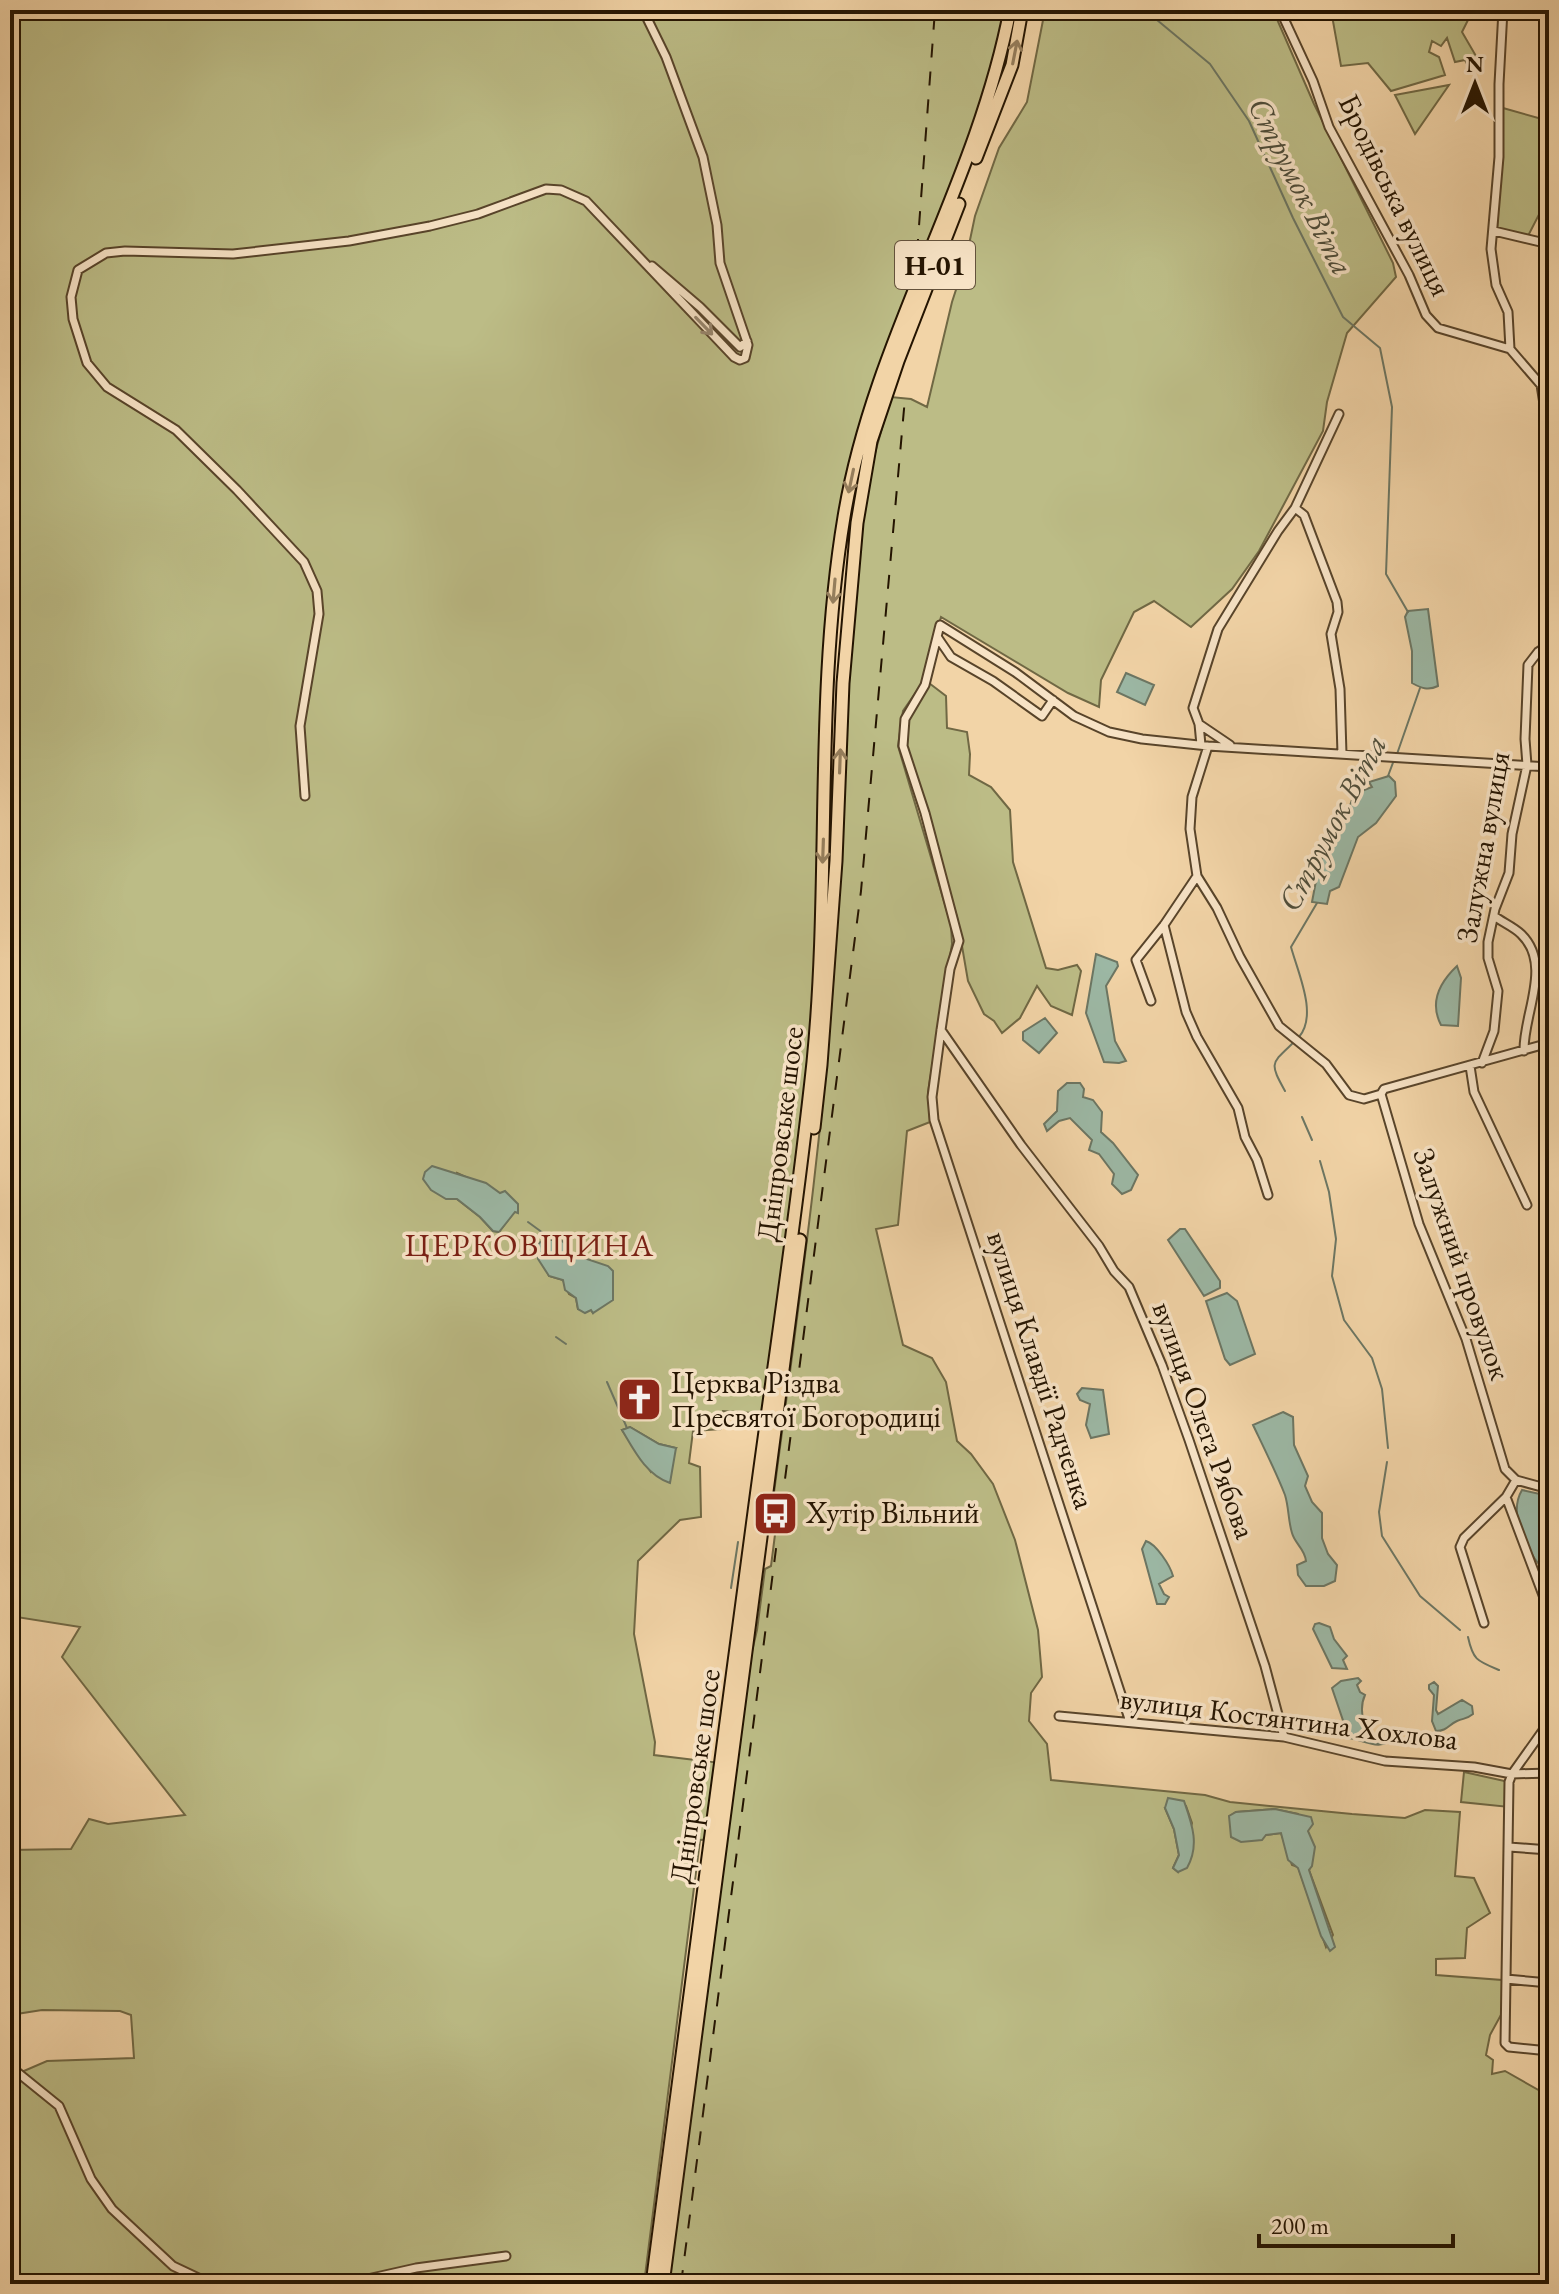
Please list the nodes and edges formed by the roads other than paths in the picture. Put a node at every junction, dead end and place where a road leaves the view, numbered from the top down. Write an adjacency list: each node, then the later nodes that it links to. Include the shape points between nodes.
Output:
1 (643, 10): 9 (street, via 703,157 720,263)
2 (1010, 10): 56 (main road, Дніпровське шосе / Н-01, one-way to 56, via 967,163 879,383 844,514 829,656 818,1014 802,1170)
3 (1022, 10): 57 (main road, Дніпровське шосе / Н-01, one-way to 3, via 821,1065 857,523 871,441 1012,65)
4 (1280, 10): 10 (street, Бродівська вулиця, via 1329,127 1430,321)
5 (1503, 10): 6 (street)
6 (1494, 231): 7 (street); 10 (street, via 1492,271 1508,312)
7 (1549, 244)
8 (636, 254): 9 (street, via 740,347); 9 (street, one-way to 9, via 734,357 745,358); 23 (street, via 586,201 546,189 478,214 349,241 233,254 106,253 78,270 72,308 87,363 107,387 176,430 237,490 304,562 317,591 319,614 300,726)
9 (747, 341)
10 (1510, 349): 12 (street, via 1541,385)
11 (1339, 414): 13 (street)
12 (1549, 436)
13 (1295, 508): 17 (street, via 1218,629 1193,708); 20 (street, via 1304,515 1337,602 1331,634)
14 (938, 638): 16 (street, via 940,625); 16 (street, via 951,657 1042,716); 28 (street, вулиця Клавдії Радченка, via 925,685 905,719 903,746 959,941)
15 (1549, 645): 21 (street, Залужна вулиця, via 1528,665)
16 (1053, 700): 18 (street, via 1109,732)
17 (1199, 724): 18 (street); 19 (street)
18 (1204, 745): 19 (street); 24 (street, via 1190,829)
19 (1233, 747): 20 (street)
20 (1342, 754): 21 (street)
21 (1527, 765): 22 (street); 25 (street, Залужна вулиця, via 1509,873)
22 (1549, 767)
23 (305, 796)
24 (1197, 876): 26 (street); 33 (street, via 1279,1026 1326,1064 1349,1095 1364,1099)
25 (1494, 916): 30 (street, via 1521,934 1537,970); 31 (street, Залужна вулиця, via 1488,958 1498,991 1494,1031)
26 (1164, 925): 27 (street, via 1136,960); 34 (street, via 1186,1012 1238,1108)
27 (1151, 1001)
28 (941, 1030): 42 (street, вулиця Клавдії Радченка, via 934,1120); 44 (street, вулиця Олега Рябова, via 1133,1295 1189,1440)
29 (1549, 1043): 30 (street)
30 (1524, 1051): 31 (street)
31 (1482, 1063): 32 (street)
32 (1470, 1066): 33 (street); 35 (street, via 1474,1092)
33 (1381, 1094): 36 (street, Залужний провулок, via 1419,1224 1466,1339 1505,1469)
34 (1268, 1195)
35 (1527, 1205)
36 (1516, 1480): 37 (street); 38 (street)
37 (1549, 1489)
38 (1506, 1497): 39 (street); 40 (street, via 1460,1547)
39 (1549, 1611)
40 (1484, 1623)
41 (1059, 1716): 42 (street, вулиця Костянтина Хохлова)
42 (1130, 1722): 44 (street, вулиця Костянтина Хохлова)
43 (1549, 1722): 46 (street)
44 (1284, 1737): 46 (street, вулиця Костянтина Хохлова, via 1385,1761)
45 (1549, 1773): 46 (street, вулиця Костянтина Хохлова)
46 (1512, 1774): 47 (street)
47 (1509, 1847): 48 (street); 49 (street)
48 (1549, 1850)
49 (1506, 1979): 50 (street); 51 (street, via 1506,2046)
50 (1549, 1983)
51 (1549, 2051)
52 (10, 2063): 54 (street, via 59,2106 91,2179 112,2209 173,2266)
53 (506, 2256): 55 (street)
54 (211, 2284)
55 (345, 2284)
56 (652, 2284)
57 (663, 2284)

